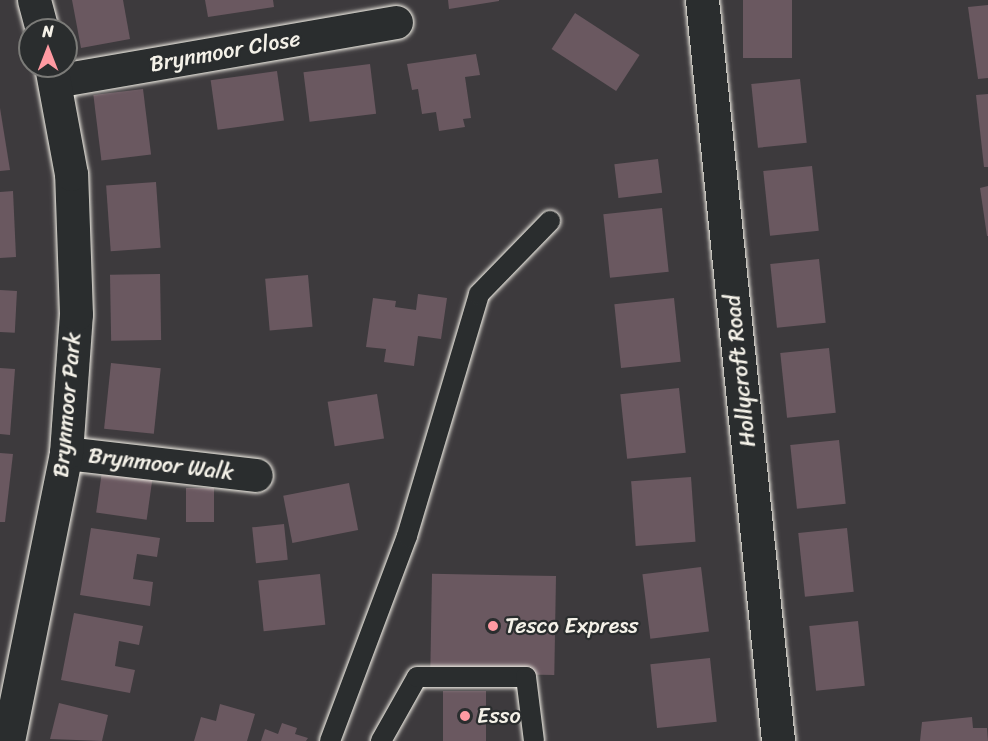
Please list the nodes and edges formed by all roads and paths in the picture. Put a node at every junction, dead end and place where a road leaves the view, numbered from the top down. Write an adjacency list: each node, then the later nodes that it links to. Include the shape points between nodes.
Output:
1 (34, 0): 3 (street)
2 (702, 0): 14 (street, Hollycroft Road)
3 (39, 18)
4 (396, 22): 5 (street, Brynmoor Close)
5 (78, 70)
6 (54, 78): 8 (street, Brynmoor Park, via 71,174 75,303)
7 (550, 221): 11 (lane, via 479,294 407,536)
8 (66, 453): 9 (street, Brynmoor Walk); 10 (street, Brynmoor Park)
9 (256, 476)
10 (8, 741)
11 (330, 741)
12 (381, 741): 13 (lane, via 417,677 526,677)
13 (534, 741)
14 (778, 741)

